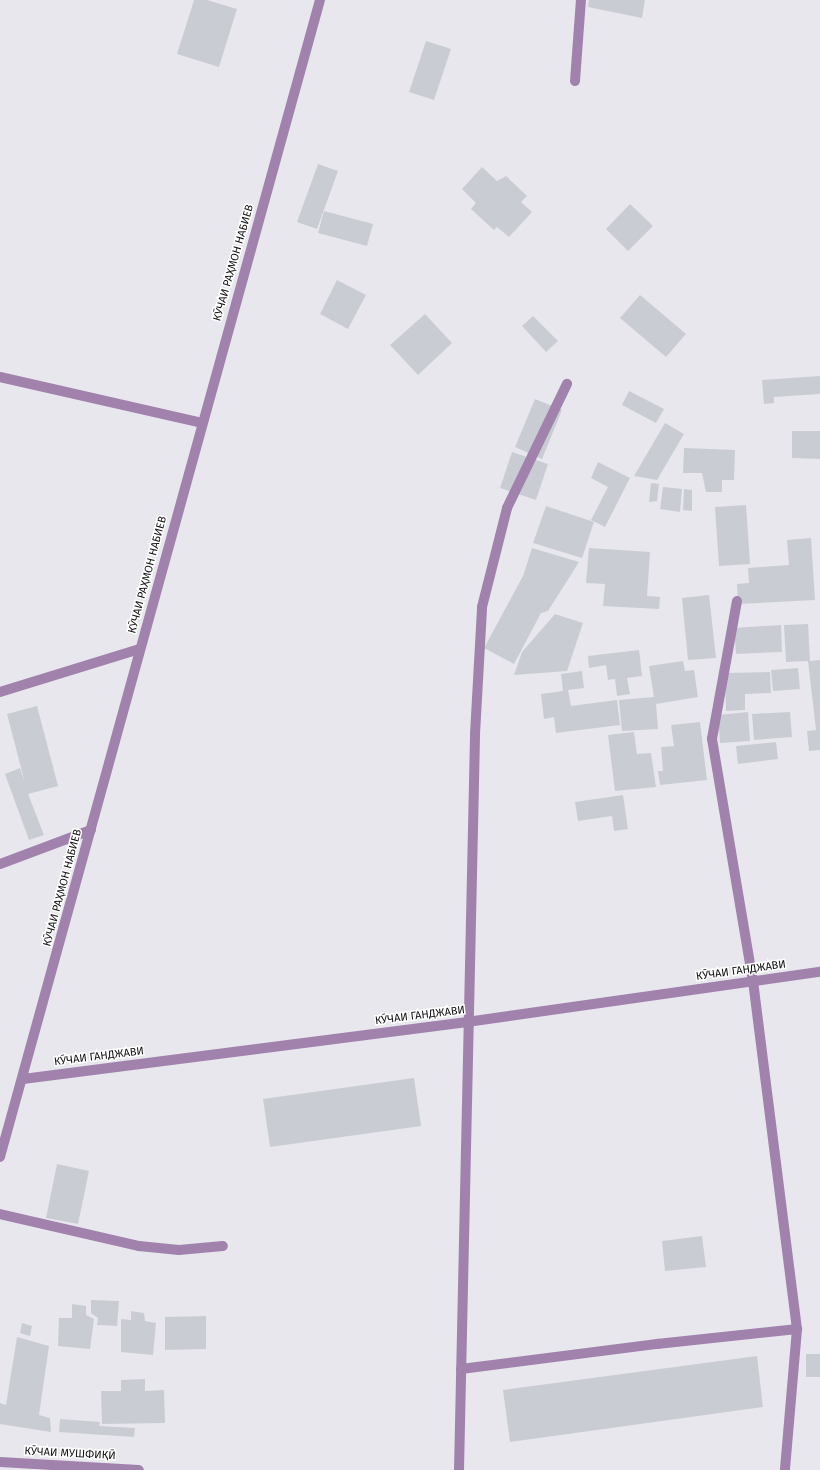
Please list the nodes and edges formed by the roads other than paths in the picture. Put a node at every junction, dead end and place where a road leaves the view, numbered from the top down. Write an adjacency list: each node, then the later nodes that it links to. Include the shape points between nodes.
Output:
1 (320, 0): 6 (street, КӮЧАИ РАҲМОН НАБИЕВ)
2 (581, 0): 3 (street)
3 (575, 81)
4 (0, 377): 6 (street)
5 (567, 384): 14 (street, via 506,508 482,607 474,742)
6 (202, 423): 8 (street, КӮЧАИ РАҲМОН НАБИЕВ)
7 (737, 601): 13 (street, via 712,739)
8 (140, 649): 9 (street); 10 (street, КӮЧАИ РАҲМОН НАБИЕВ)
9 (0, 692)
10 (91, 830): 11 (street); 15 (street, КӮЧАИ РАҲМОН НАБИЕВ)
11 (0, 864)
12 (820, 972): 13 (street, КӮЧАИ ГАНДЖАВИ)
13 (753, 981): 14 (street, КӮЧАИ ГАНДЖАВИ); 19 (street)
14 (467, 1022): 15 (street, КӮЧАИ ГАНДЖАВИ); 20 (street)
15 (23, 1079): 16 (street, КӮЧАИ РАҲМОН НАБИЕВ)
16 (0, 1157)
17 (0, 1214): 18 (street, via 139,1246 179,1250)
18 (223, 1246)
19 (797, 1329): 20 (street); 24 (street)
20 (461, 1369): 23 (street)
21 (0, 1462): 22 (street, КӮЧАИ МУШФИҚӢ)
22 (139, 1470)
23 (459, 1470)
24 (785, 1470)

